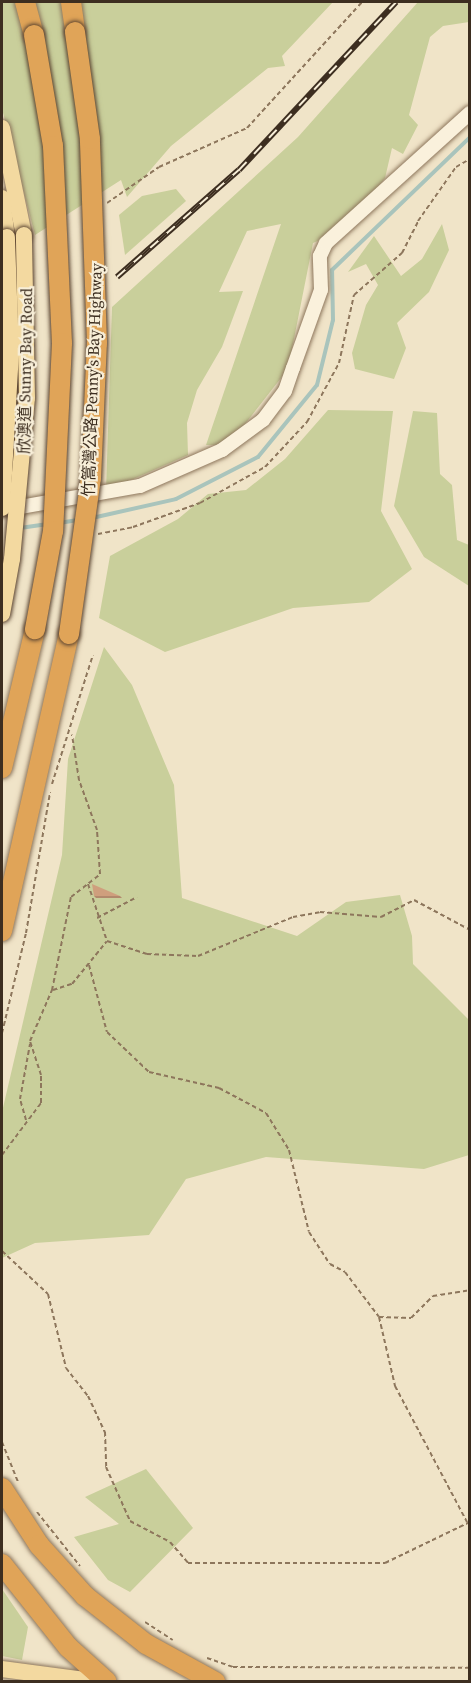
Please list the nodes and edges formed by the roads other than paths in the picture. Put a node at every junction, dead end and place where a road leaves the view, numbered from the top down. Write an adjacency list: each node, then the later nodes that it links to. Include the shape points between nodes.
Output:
1 (26, 2): 6 (highway, 竹篙灣公路 Penny's Bay Highway)
2 (32, 2): 6 (lane)
3 (66, 2): 5 (lane)
4 (71, 2): 5 (highway, 竹篙灣公路 Penny's Bay Highway)
5 (75, 32): 13 (highway, 竹篙灣公路 Penny's Bay Highway, bridge, via 90,140 97,344 91,478 69,634)
6 (34, 35): 12 (highway, 竹篙灣公路 Penny's Bay Highway, bridge, via 52,146 62,344 53,531 36,628)
7 (470, 113): 10 (lane, via 326,243 320,256 321,290 285,391 263,420 222,450 140,486)
8 (2, 128): 11 (main road, 欣澳道 Sunny Bay Road, bridge, via 24,235 27,398 12,559)
9 (2, 198): 10 (main road, 欣澳道 Sunny Bay Road, bridge, via 11,354)
10 (2, 509)
11 (2, 614)
12 (2, 768)
13 (2, 931)
14 (2, 1488): 19 (highway, via 39,1545 85,1596 146,1644)
15 (2, 1564): 18 (highway, via 69,1647)
16 (2, 1669): 17 (main road)
17 (101, 1682)
18 (107, 1682)
19 (215, 1682)

